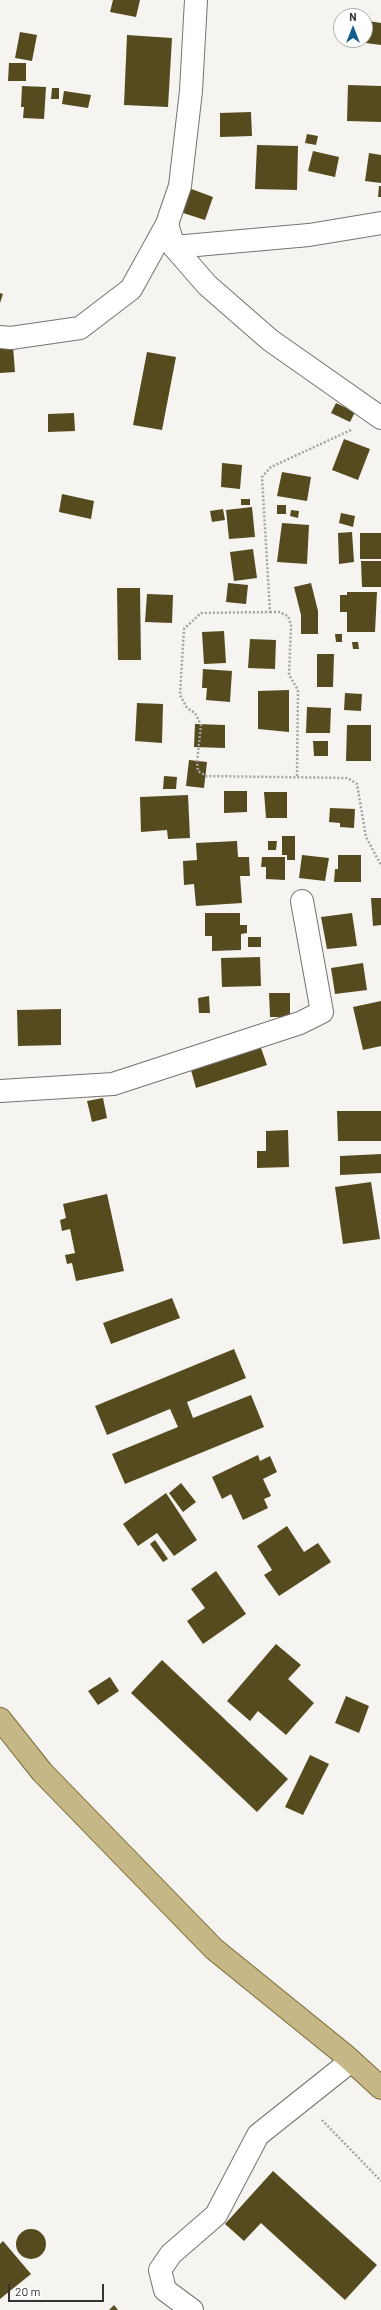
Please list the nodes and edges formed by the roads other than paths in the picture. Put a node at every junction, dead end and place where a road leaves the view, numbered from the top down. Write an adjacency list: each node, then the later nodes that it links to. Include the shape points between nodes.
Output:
1 (196, 0): 3 (street, via 191,91 181,179)
2 (381, 223): 4 (street, via 309,235)
3 (167, 224): 4 (street); 5 (street, via 131,289 80,328)
4 (174, 247): 6 (street, via 207,286 270,340)
5 (4, 342)
6 (381, 417)
7 (302, 901): 8 (street, via 322,1012 300,1023 113,1084)
8 (0, 1091)
9 (0, 1719): 10 (main road, via 42,1772 214,1948)
10 (351, 2061): 11 (main road); 12 (street, via 258,2135 216,2215 171,2254 160,2270 165,2290)
11 (381, 2088)
12 (192, 2310)

